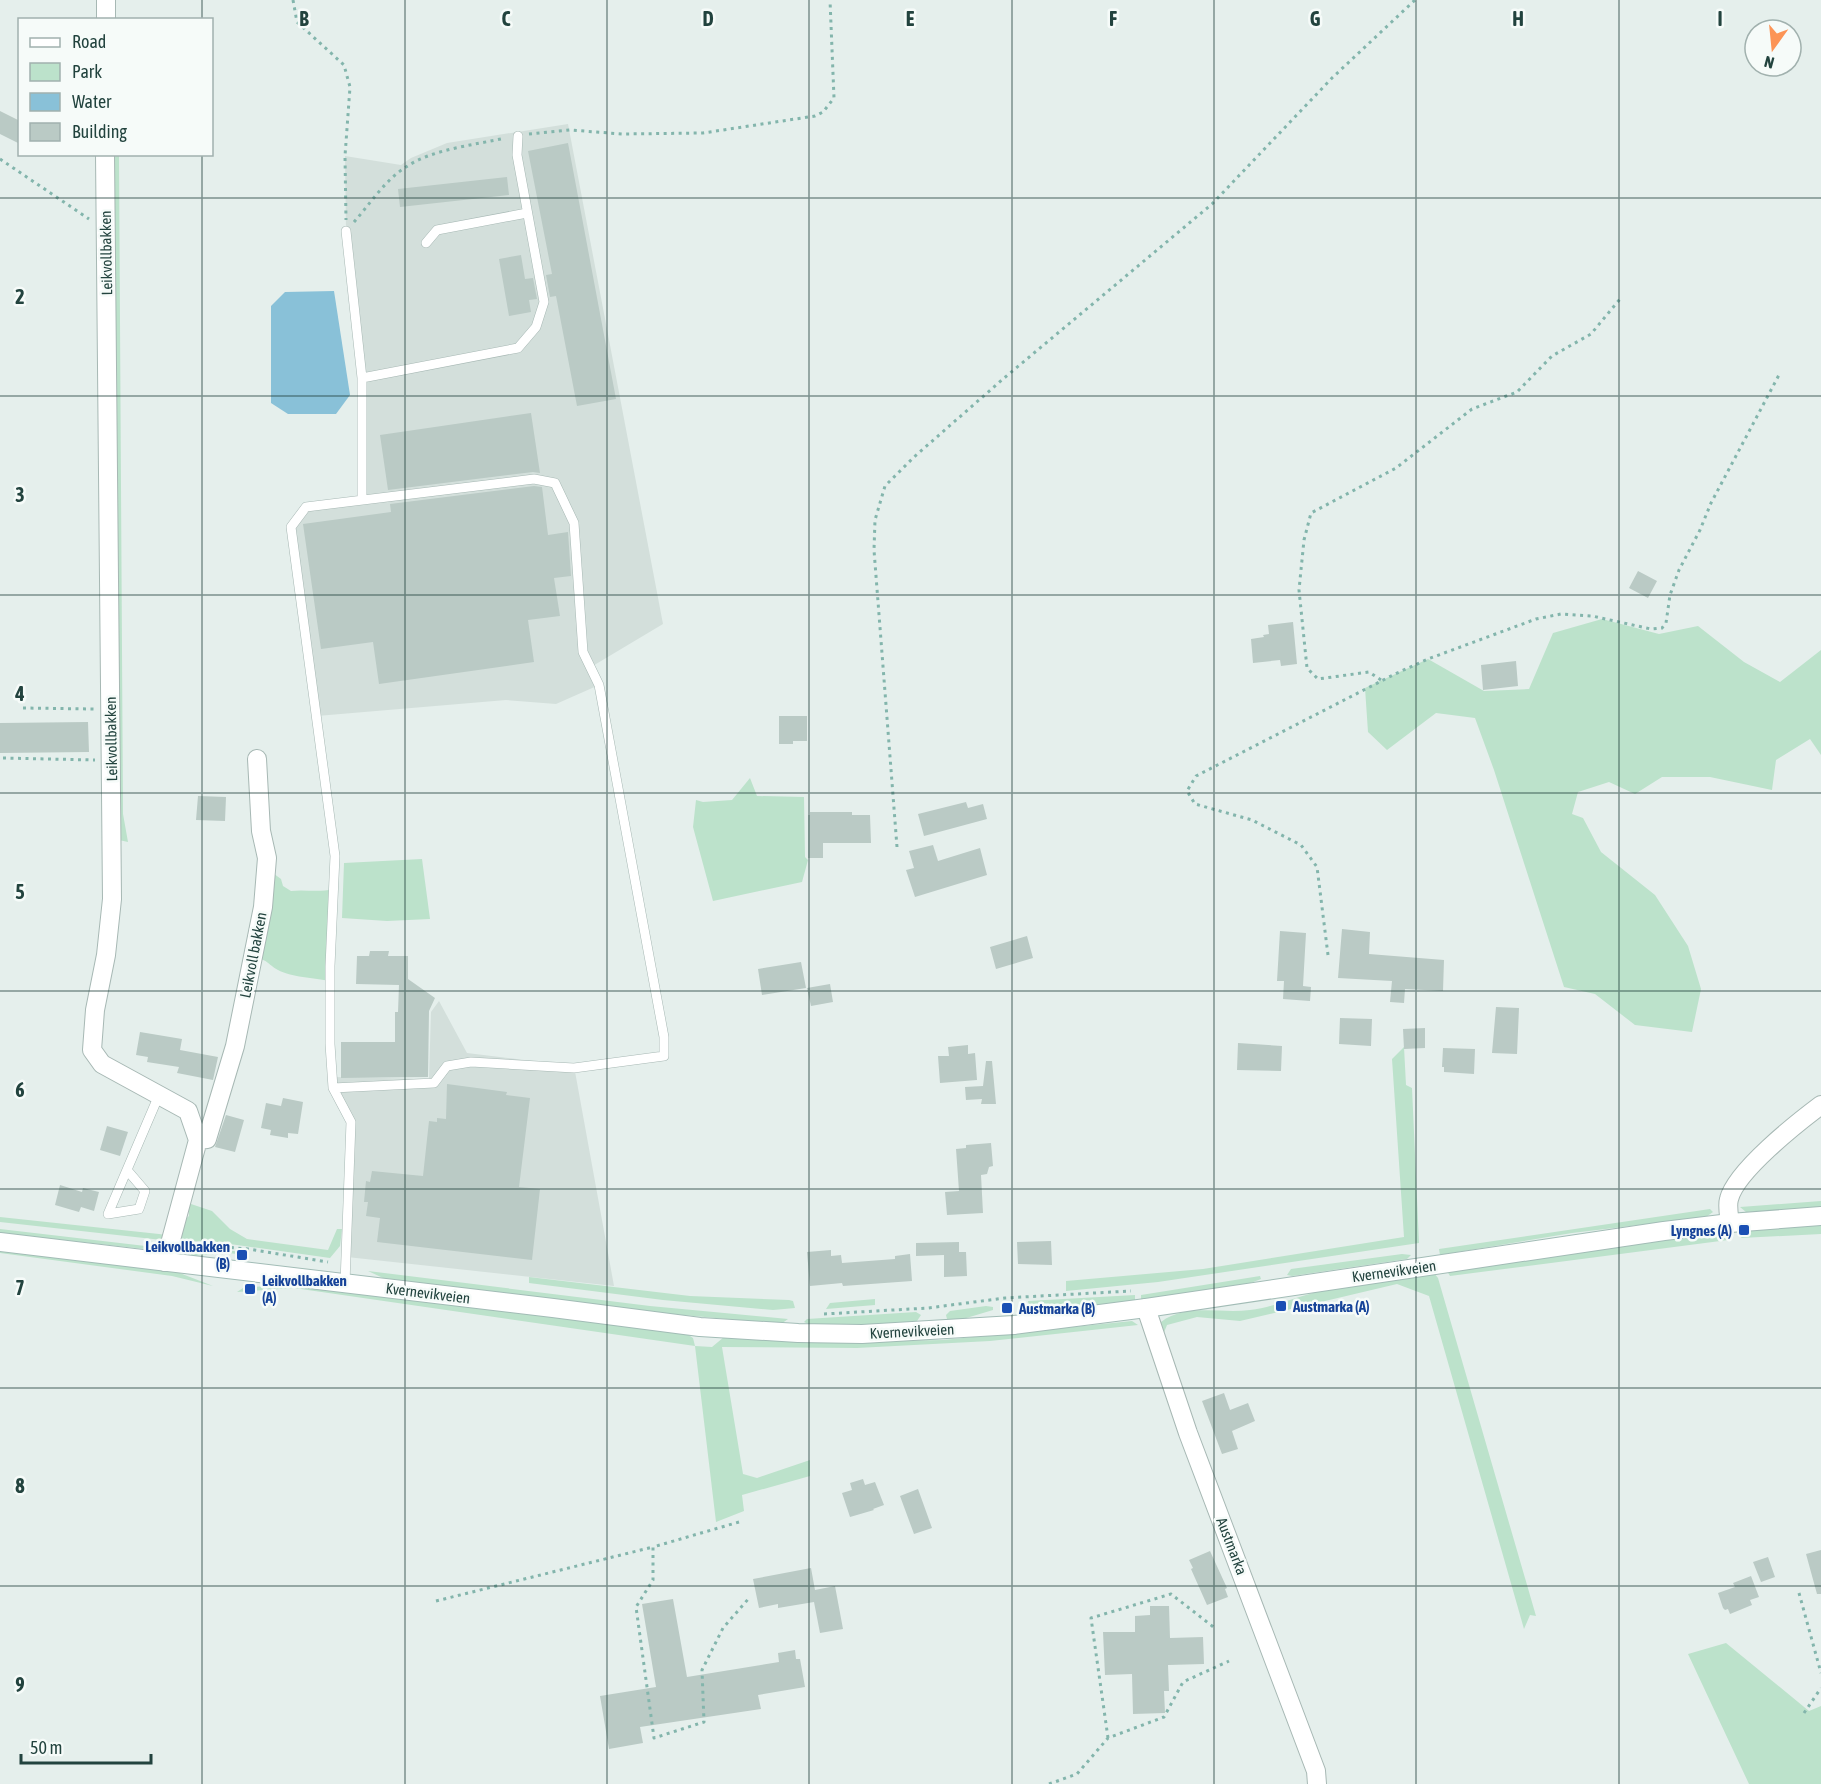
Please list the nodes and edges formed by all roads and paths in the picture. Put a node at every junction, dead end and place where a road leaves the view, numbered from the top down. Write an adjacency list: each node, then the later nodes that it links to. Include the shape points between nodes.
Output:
1 (106, 0): 5 (street)
2 (293, 0): 11 (path, via 297,22 344,65 350,87 345,156)
3 (830, 0): 6 (path, via 834,98 815,116 704,133 570,130)
4 (1415, 0): 23 (path, via 1332,78 1212,204 1003,379 885,486 875,520 874,550)
5 (106, 18)
6 (518, 136): 9 (lane, via 517,155); 11 (path, via 436,153 406,166)
7 (105, 156): 10 (street, Leikvollbakken)
8 (0, 159): 10 (path)
9 (527, 213): 12 (lane, via 437,230); 15 (lane, via 544,302 536,327 519,348)
10 (106, 230): 19 (street, Leikvollbakken)
11 (346, 231): 15 (lane)
12 (426, 243)
13 (1620, 299): 17 (path, via 1591,334 1552,356 1517,392 1473,409 1396,468 1311,513 1299,590 1307,668 1318,679 1368,672)
14 (1780, 373): 17 (path, via 1679,570 1662,628 1561,614 1478,640)
15 (362, 378): 16 (lane)
16 (362, 500): 25 (lane, via 306,507 291,527 334,856 330,966); 25 (lane, via 534,479 555,483 574,523 583,652 599,685 664,1037 664,1056 574,1068 471,1062 447,1066 434,1083)
17 (1382, 680): 24 (path, via 1196,776 1187,791 1195,804 1252,820 1301,844 1317,867)
18 (23, 708): 19 (path)
19 (111, 710): 22 (street, Leikvollbakken)
20 (3, 758): 22 (path)
21 (256, 759): 28 (street, Leikvoll bakken, via 267,858 263,907 235,1046 207,1139)
22 (112, 760): 26 (street, Leikvollbakken, via 112,899 92,1050 102,1064)
23 (897, 847)
24 (1328, 955)
25 (333, 1088): 34 (lane, via 351,1122)
26 (159, 1095): 28 (street, Leikvollbakken, via 188,1111); 29 (lane)
27 (1821, 1105): 31 (street, via 1793,1126 1744,1174 1729,1197)
28 (198, 1140): 33 (street)
29 (127, 1170): 29 (lane, via 122,1181 108,1214 138,1209 145,1191)
30 (1821, 1216): 31 (street, Kvernevikveien)
31 (1730, 1223): 36 (street, Kvernevikveien)
32 (0, 1242): 33 (street, Kvernevikveien)
33 (165, 1262): 34 (street, Kvernevikveien)
34 (345, 1283): 36 (street, Kvernevikveien, via 700,1327 798,1333 862,1334 1014,1325)
35 (1005, 1298): 37 (path, via 928,1308)
36 (1146, 1308): 50 (street, Austmarka, via 1188,1433 1316,1771)
37 (818, 1314)
38 (739, 1522): 39 (path)
39 (653, 1547): 41 (path, via 653,1580 636,1607 654,1738 704,1722 702,1670 723,1628); 42 (path)
40 (1799, 1593): 45 (path)
41 (750, 1597)
42 (436, 1601)
43 (1216, 1629): 48 (path, via 1171,1594 1092,1617)
44 (1229, 1661): 48 (path, via 1183,1682 1164,1717)
45 (1821, 1673)
46 (1821, 1688): 47 (path)
47 (1804, 1713)
48 (1108, 1738): 49 (path, via 1077,1774)
49 (1049, 1784)
50 (1317, 1784)

